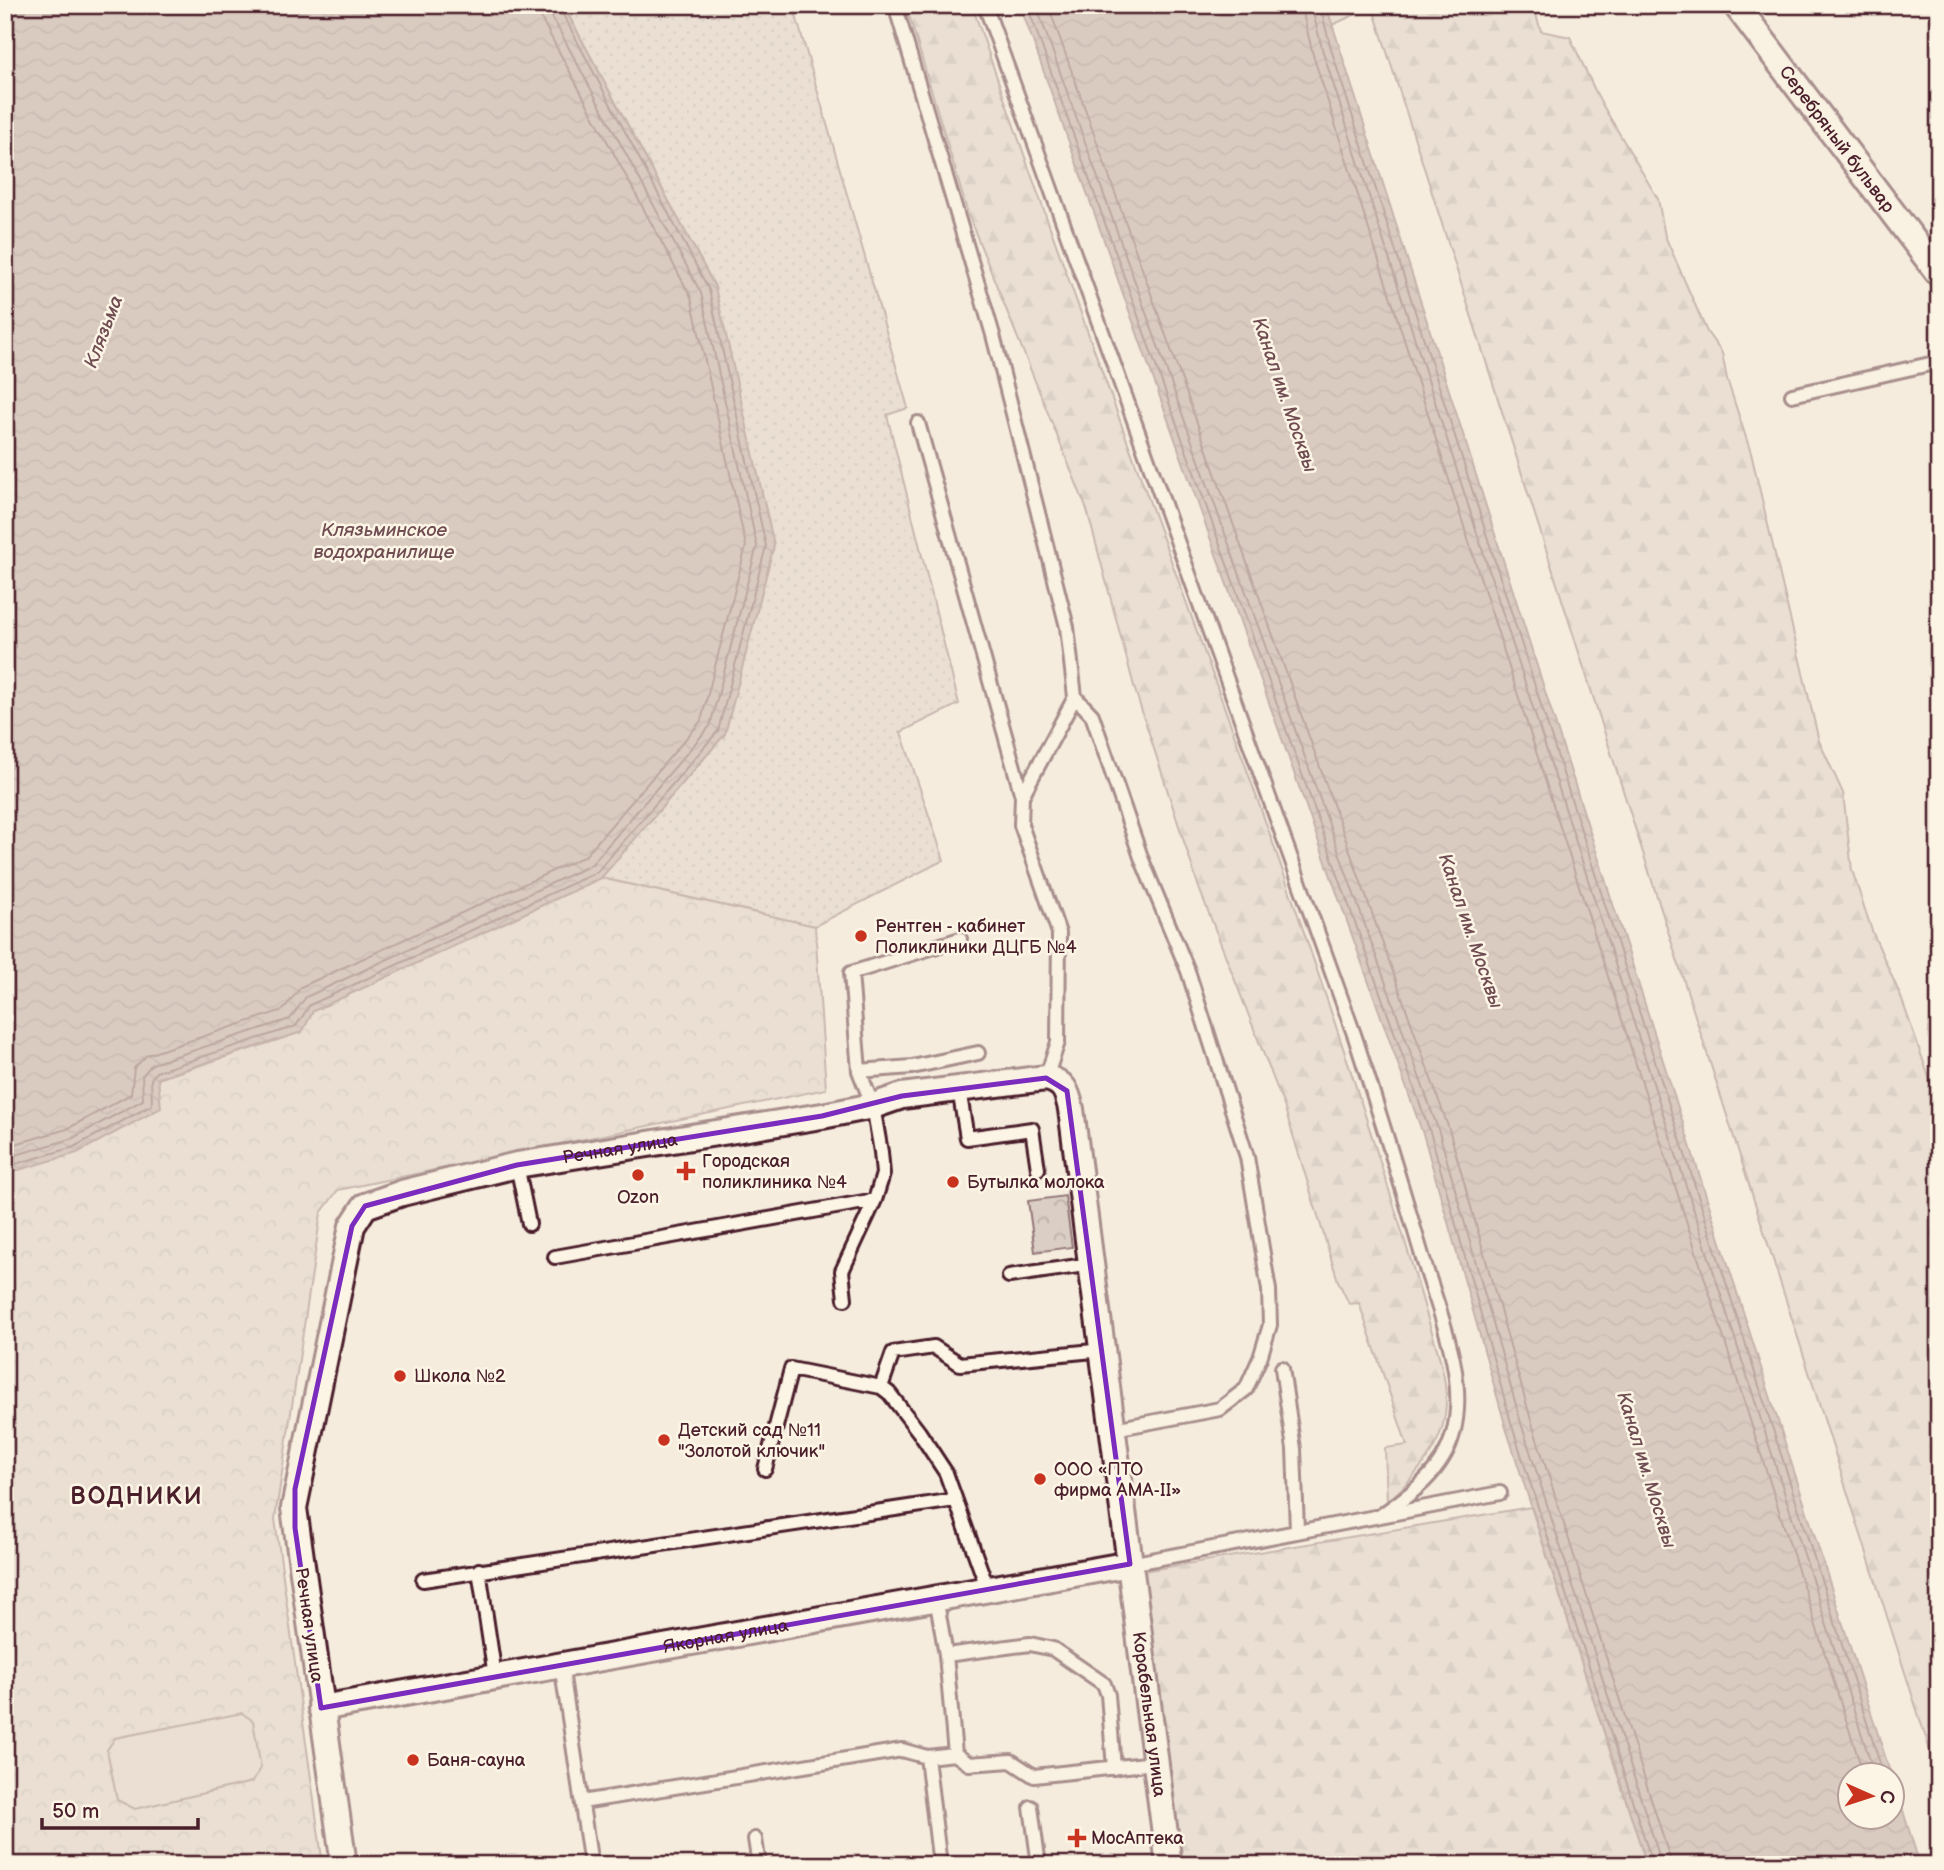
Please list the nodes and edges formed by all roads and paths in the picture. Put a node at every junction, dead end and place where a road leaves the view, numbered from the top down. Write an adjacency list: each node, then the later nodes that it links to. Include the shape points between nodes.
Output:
1 (895, 5): 8 (lane, via 993,335 1067,627)
2 (985, 5): 31 (lane, via 1354,1037 1447,1343 1458,1407 1452,1436 1418,1490)
3 (1736, 5): 4 (street, Серебряный бульвар)
4 (1939, 274)
5 (1939, 362): 6 (lane)
6 (1792, 395)
7 (918, 423): 9 (lane)
8 (1075, 697): 9 (lane); 27 (lane, via 1092,715 1142,860 1192,984 1247,1157 1269,1290 1270,1325 1246,1389 1220,1409)
9 (1022, 796): 13 (lane, via 1021,825 1059,933 1058,1042)
10 (960, 939): 12 (lane, via 851,972)
11 (978, 1053): 12 (lane, via 912,1067)
12 (859, 1071): 15 (lane)
13 (1046, 1078): 14 (street, Речная улица); 21 (street, via 1058,1081 1067,1091)
14 (959, 1089): 15 (street, Речная улица, via 902,1096); 17 (lane, via 967,1138 1032,1129)
15 (873, 1106): 16 (street, Речная улица); 18 (lane, via 883,1174)
16 (517, 1165): 19 (lane); 41 (street, Речная улица, via 365,1206 352,1226 294,1508)
17 (1038, 1169)
18 (875, 1200): 20 (lane); 23 (lane, via 842,1271)
19 (530, 1224)
20 (555, 1257)
21 (1092, 1264): 22 (lane); 24 (street)
22 (1009, 1276)
23 (845, 1299)
24 (1104, 1350): 26 (lane, via 960,1364 934,1347 893,1353); 27 (street)
25 (1282, 1368): 32 (lane, via 1294,1449)
26 (881, 1387): 28 (lane, via 790,1369); 30 (lane, via 926,1442 946,1473)
27 (1114, 1429): 33 (street)
28 (765, 1469)
29 (1500, 1493): 31 (lane)
30 (955, 1500): 34 (lane); 36 (lane)
31 (1380, 1516): 32 (lane)
32 (1297, 1530): 33 (lane)
33 (1130, 1564): 36 (street, Якорная улица); 44 (street, Корабельная улица)
34 (479, 1570): 35 (lane); 40 (lane)
35 (423, 1580)
36 (987, 1587): 37 (street, Якорная улица)
37 (936, 1596): 38 (lane); 39 (street, Якорная улица)
38 (946, 1655): 42 (lane); 45 (lane, via 1041,1645 1096,1675 1108,1695)
39 (561, 1664): 40 (street, Якорная улица); 46 (lane)
40 (495, 1676): 41 (street, Якорная улица)
41 (321, 1708): 49 (street, Речная улица)
42 (954, 1754): 43 (lane); 45 (lane, via 969,1764 1011,1760 1034,1776)
43 (927, 1758): 46 (lane, via 902,1750); 52 (lane)
44 (1155, 1763): 45 (lane); 54 (street, Корабельная улица)
45 (1114, 1768)
46 (582, 1802): 50 (lane)
47 (1031, 1807): 53 (lane)
48 (755, 1839): 51 (lane)
49 (344, 1865)
50 (591, 1865)
51 (760, 1865)
52 (940, 1865)
53 (1040, 1865)
54 (1169, 1865)

